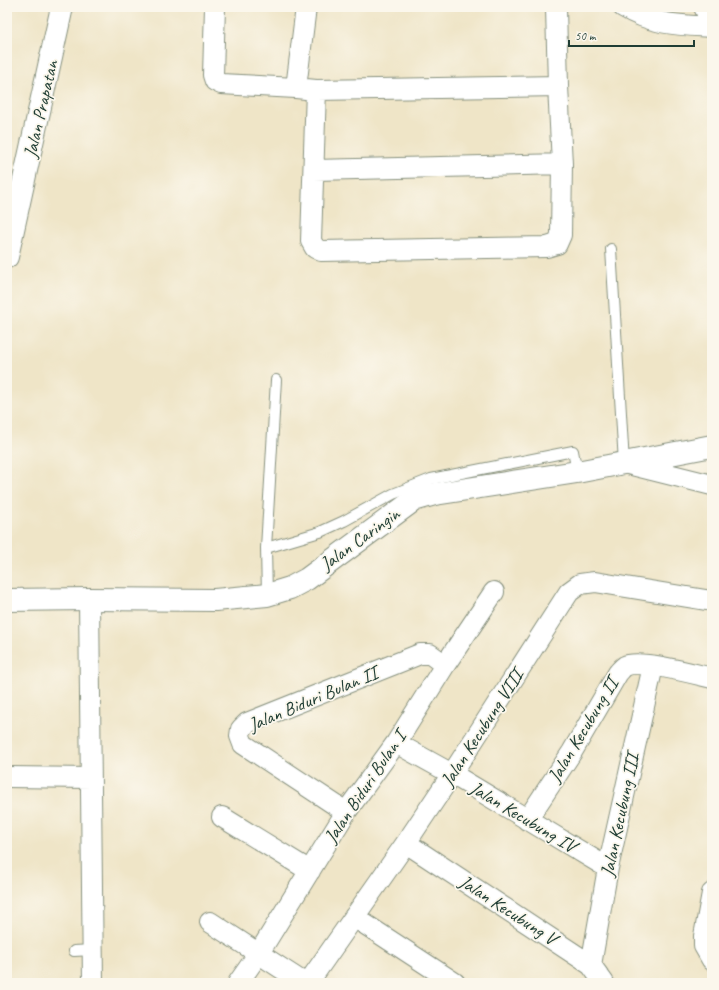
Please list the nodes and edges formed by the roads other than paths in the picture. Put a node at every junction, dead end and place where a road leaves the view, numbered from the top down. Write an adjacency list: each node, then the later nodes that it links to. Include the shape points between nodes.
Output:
1 (62, 7): 13 (main road, Jalan Prapatan)
2 (214, 7): 9 (street, via 215,81 221,84)
3 (306, 7): 9 (street)
4 (556, 7): 8 (street)
5 (623, 7): 7 (street, via 651,21)
6 (704, 7): 7 (street)
7 (712, 26)
8 (558, 86): 10 (street); 11 (street)
9 (296, 88): 10 (street)
10 (316, 90): 12 (street)
11 (562, 164): 12 (street); 12 (street, via 561,235 557,244 548,248 321,251 315,248 312,241)
12 (314, 170)
13 (12, 210): 15 (main road, Jalan Prapatan)
14 (611, 249): 18 (lane)
15 (7, 257)
16 (276, 380): 21 (lane)
17 (712, 446): 18 (main road, Jalan Caringin)
18 (624, 463): 19 (main road, Jalan Caringin); 20 (street)
19 (577, 472): 21 (lane, via 573,451 431,480 393,494 320,532); 23 (main road, Jalan Caringin, via 436,494 414,500 307,579 290,588)
20 (712, 485)
21 (266, 548): 23 (lane)
22 (494, 592): 27 (street, Jalan Biduri Bulan I)
23 (266, 594): 24 (main road, Jalan Caringin, via 215,600)
24 (88, 599): 25 (main road, Jalan Caringin); 33 (street)
25 (7, 600)
26 (712, 601): 31 (street, Jalan Kecubung VIII, via 595,582 580,584 569,592)
27 (445, 665): 30 (street, Jalan Biduri Bulan I); 34 (street, Jalan Biduri Bulan II, via 430,654 420,654 247,723 241,729 243,744)
28 (653, 666): 29 (street, Jalan Kecubung II); 36 (street, Jalan Kecubung II, via 628,665 618,673 572,752); 38 (street, Jalan Kecubung III)
29 (712, 678)
30 (396, 743): 31 (street, Jalan Kecubung IV); 34 (street, Jalan Biduri Bulan I)
31 (452, 774): 36 (street, Jalan Kecubung IV); 37 (street, Jalan Kecubung VIII)
32 (7, 777): 33 (street)
33 (91, 778): 46 (street, via 83,950)
34 (346, 812): 39 (street, Jalan Biduri Bulan I)
35 (222, 818): 39 (street)
36 (527, 820): 38 (street, Jalan Kecubung IV)
37 (406, 843): 41 (street, Jalan Kecubung VIII); 45 (street, Jalan Kecubung V)
38 (608, 868): 45 (street, Jalan Kecubung III)
39 (310, 871): 43 (street, Jalan Biduri Bulan I)
40 (712, 893): 44 (street, via 704,936 704,946)
41 (354, 917): 49 (street, Jalan Kecubung VIII); 50 (street)
42 (210, 922): 43 (street)
43 (259, 953): 47 (street, Jalan Biduri Bulan I); 48 (street)
44 (712, 960)
45 (591, 965): 51 (street, Jalan Kecubung V)
46 (93, 983)
47 (238, 983)
48 (304, 983)
49 (308, 983)
50 (455, 983)
51 (604, 983)

